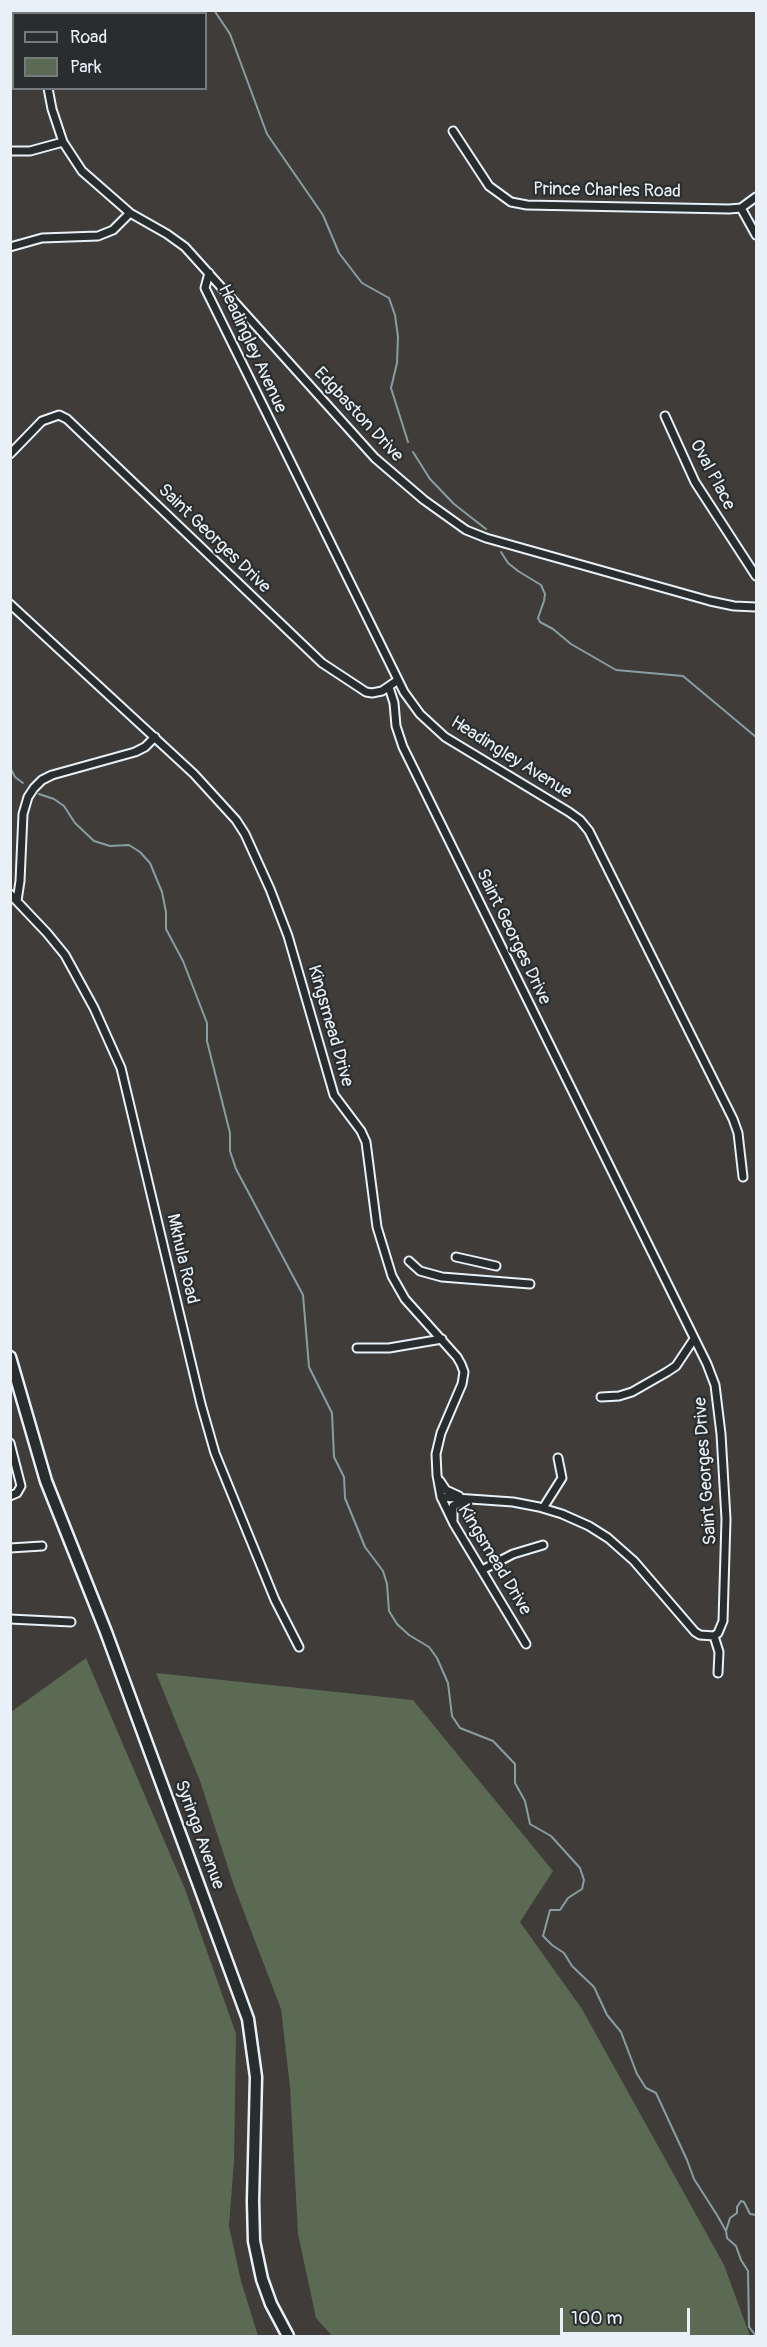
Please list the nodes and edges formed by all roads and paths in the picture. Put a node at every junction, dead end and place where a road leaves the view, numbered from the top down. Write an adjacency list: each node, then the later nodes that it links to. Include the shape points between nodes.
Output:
1 (48, 90): 3 (street, Edgbaston Drive)
2 (453, 131): 6 (street, Prince Charles Road, via 489,186 511,202)
3 (63, 142): 4 (street, via 30,151); 7 (street, Edgbaston Drive, via 82,171)
4 (10, 151)
5 (756, 197): 6 (street)
6 (741, 208): 8 (street)
7 (130, 213): 9 (street, via 113,230 98,236 42,238); 10 (street, Edgbaston Drive, via 177,240)
8 (756, 236)
9 (10, 247)
10 (208, 273): 15 (street, Edgbaston Drive, via 375,458 466,530 710,601); 16 (street, Headingley Avenue, via 205,288)
11 (665, 416): 13 (street, Oval Place, via 695,482)
12 (10, 454): 17 (street, Saint Georges Drive, via 42,420 59,415 67,419 322,663 366,692 379,693)
13 (756, 576)
14 (10, 604): 18 (street, Kingsmead Drive)
15 (756, 607)
16 (398, 680): 17 (street); 21 (street, Headingley Avenue, via 412,705 439,732 569,812 589,831 732,1119 738,1133)
17 (389, 687): 27 (street, Saint Georges Drive, via 403,747)
18 (155, 737): 20 (street, via 135,752 52,775 34,788 23,814); 26 (street, Kingsmead Drive, via 236,820 252,849 288,936 334,1095 366,1142 377,1227 392,1276 405,1299)
19 (10, 894): 20 (street, Mkhula Road)
20 (17, 901): 47 (street, Mkhula Road, via 65,955 121,1068 215,1453)
21 (743, 1177)
22 (456, 1257): 24 (street)
23 (409, 1261): 25 (street, via 420,1271 442,1277)
24 (496, 1266)
25 (530, 1284)
26 (442, 1339): 28 (street, via 389,1348); 33 (street, Kingsmead Drive, via 464,1372 459,1395 441,1433 436,1454)
27 (694, 1339): 30 (street, via 676,1366 667,1372 632,1392); 45 (street, Saint Georges Drive, via 715,1385 721,1434 726,1577 723,1622)
28 (357, 1347)
29 (10, 1357): 49 (street, Syringa Avenue, via 46,1481 106,1632 248,2019 256,2077 254,2241 262,2279)
30 (601, 1397)
31 (11, 1444): 34 (street, via 21,1486)
32 (558, 1458): 37 (street, via 562,1478)
33 (437, 1476): 35 (street, Kingsmead Drive); 36 (street, via 446,1490)
34 (10, 1496)
35 (441, 1497): 36 (street); 38 (street, Kingsmead Drive)
36 (467, 1499): 37 (street); 38 (street, via 453,1506)
37 (543, 1508): 45 (street, via 608,1538 645,1573 695,1632)
38 (454, 1524): 42 (street, Kingsmead Drive)
39 (543, 1545): 42 (street, via 513,1554)
40 (42, 1546): 41 (street)
41 (10, 1548)
42 (482, 1570): 46 (street, Kingsmead Drive)
43 (10, 1619): 44 (street)
44 (71, 1622)
45 (714, 1636): 48 (street, Saint Georges Drive, via 719,1652)
46 (526, 1644)
47 (298, 1647)
48 (718, 1673)
49 (288, 2337)

